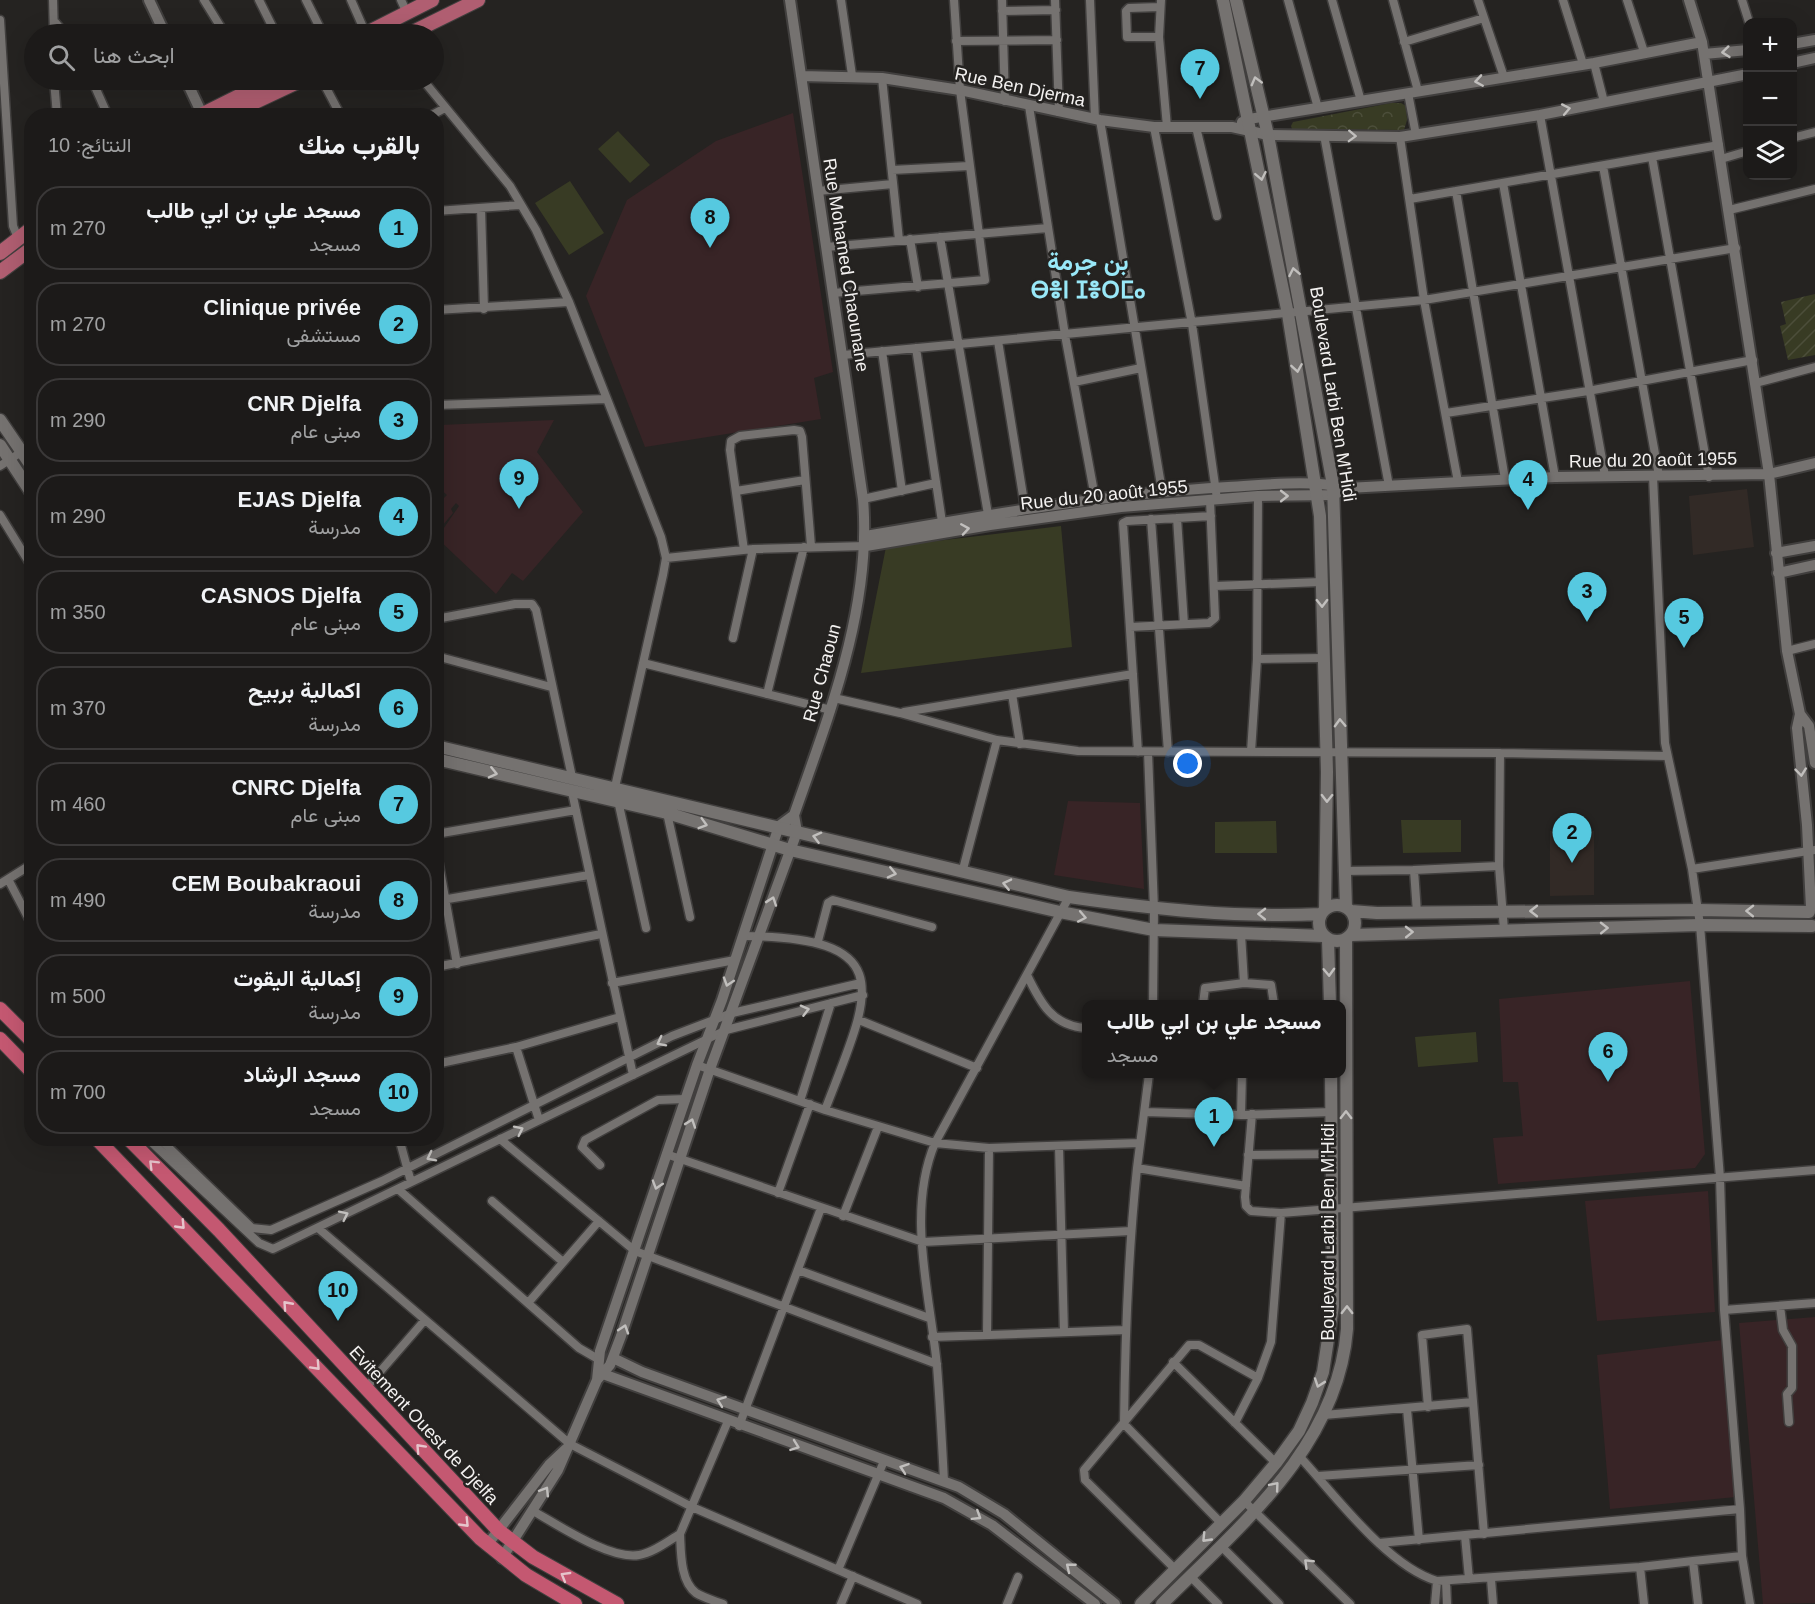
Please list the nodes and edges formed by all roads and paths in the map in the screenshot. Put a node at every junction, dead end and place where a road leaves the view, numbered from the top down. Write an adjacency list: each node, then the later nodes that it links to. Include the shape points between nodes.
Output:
1 (53, 0): 32 (street)
2 (149, 0): 35 (street)
3 (204, 0): 36 (street)
4 (260, 0): 37 (street)
5 (306, 0): 38 (street)
6 (351, 0): 39 (street)
7 (432, 0): 26 (main road)
8 (478, 0): 41 (main road)
9 (790, 0): 58 (street, Rue Mohamed Chaounane)
10 (841, 0): 56 (street)
11 (954, 0): 45 (street)
12 (1002, 0): 28 (street)
13 (1055, 0): 27 (street)
14 (1090, 0): 86 (street)
15 (1223, 0): 87 (main road)
16 (1236, 0): 85 (main road, Boulevard Larbi Ben M'Hidi, one-way to 16)
17 (1288, 0): 82 (street)
18 (1332, 0): 72 (street)
19 (1393, 0): 47 (street)
20 (1479, 0): 29 (street)
21 (1563, 0): 55 (street)
22 (1627, 0): 51 (street)
23 (1689, 0): 48 (street)
24 (1742, 0): 30 (street)
25 (1161, 3): 42 (street); 42 (street, via 1126,11 1127,37)
26 (404, 6): 40 (main road)
27 (1056, 10): 28 (street); 43 (street)
28 (1002, 11): 46 (street)
29 (1484, 18): 47 (street); 59 (street)
30 (1748, 18)
31 (0, 20): 88 (street)
32 (55, 21): 33 (street); 34 (street)
33 (55, 24)
34 (57, 24)
35 (160, 24)
36 (219, 24)
37 (271, 24)
38 (317, 24)
39 (362, 24)
40 (390, 24)
41 (430, 24)
42 (1159, 37): 90 (street)
43 (1057, 40): 46 (street); 83 (street)
44 (1815, 40): 49 (street)
45 (956, 41): 46 (street); 69 (street)
46 (1003, 41): 71 (street)
47 (1404, 42): 70 (street)
48 (1702, 42): 51 (street, Rue Ben Djerma); 52 (street)
49 (1797, 43)
50 (1743, 50): 52 (street, one-way to 52)
51 (1644, 52): 55 (street, Rue Ben Djerma)
52 (1704, 54): 61 (street)
53 (1815, 58): 54 (street)
54 (1797, 62)
55 (1589, 63): 59 (street, Rue Ben Djerma); 73 (street)
56 (852, 75): 58 (street, Rue Ben Djerma); 60 (street, Rue Ben Djerma)
57 (1743, 75): 61 (street, Rue Ben Djerma)
58 (801, 76): 111 (street, Rue Mohamed Chaounane)
59 (1504, 77): 70 (street, Rue Ben Djerma, one-way to 70)
60 (882, 78): 69 (street, Rue Ben Djerma); 106 (street)
61 (1709, 82): 73 (street, Rue Ben Djerma); 100 (street)
62 (55, 90): 75 (street)
63 (96, 90): 76 (street)
64 (190, 90): 77 (street)
65 (243, 90): 78 (main road)
66 (281, 90): 79 (main road)
67 (327, 90): 80 (street)
68 (431, 90): 81 (street)
69 (960, 90): 71 (street, Rue Ben Djerma); 104 (street)
70 (1413, 92): 72 (street, Rue Ben Djerma); 97 (street)
71 (1005, 101): 74 (street, Rue Ben Djerma)
72 (1361, 101): 82 (street, Rue Ben Djerma)
73 (1604, 102): 84 (street, Rue Ben Djerma, one-way to 73)
74 (1029, 106): 83 (street, Rue Ben Djerma); 119 (street)
75 (56, 108)
76 (104, 108)
77 (198, 108)
78 (213, 108)
79 (242, 108)
80 (337, 108)
81 (445, 108): 114 (street, via 510,186)
82 (1318, 108): 85 (street, Rue Ben Djerma)
83 (1059, 112): 86 (street, Rue Ben Djerma)
84 (1540, 115): 97 (street, Rue Ben Djerma); 107 (street)
85 (1265, 117): 87 (street, Rue Ben Djerma); 95 (main road, Boulevard Larbi Ben M'Hidi)
86 (1098, 119): 89 (street, Rue Ben Djerma); 147 (street)
87 (1249, 119): 92 (street, Rue Ben Djerma); 94 (main road)
88 (4, 124): 125 (street, via 13,226)
89 (1154, 127): 90 (street, Rue Ben Djerma); 146 (street)
90 (1167, 127): 91 (street, Rue Ben Djerma)
91 (1196, 127): 92 (street, Rue Ben Djerma); 118 (street)
92 (1232, 127): 94 (street, Rue Ben Djerma)
93 (1815, 132): 99 (street)
94 (1252, 133): 95 (street, Rue Ben Djerma); 145 (main road, one-way to 145)
95 (1268, 135): 96 (street, Rue Ben Djerma); 144 (main road, Boulevard Larbi Ben M'Hidi, one-way to 95)
96 (1324, 135): 98 (street, Rue Ben Djerma, one-way to 98); 141 (street)
97 (1416, 135): 98 (street, Rue Ben Djerma)
98 (1400, 137): 113 (street)
99 (1797, 137)
100 (1719, 145): 102 (street); 103 (street)
101 (1743, 152): 103 (street)
102 (1652, 157): 105 (street); 130 (street)
103 (1721, 159): 117 (street)
104 (969, 166): 106 (street); 121 (street)
105 (1603, 166): 107 (street); 131 (street)
106 (892, 170): 109 (street)
107 (1551, 175): 108 (street); 133 (street)
108 (1503, 183): 112 (street); 134 (street)
109 (893, 184): 111 (street); 124 (street)
110 (1815, 189): 117 (street)
111 (818, 191): 126 (street, Rue Mohamed Chaounane)
112 (1456, 191): 113 (street); 137 (street)
113 (1410, 198): 139 (street)
114 (520, 205): 115 (street); 140 (street, via 536,230)
115 (481, 208): 116 (street); 142 (street)
116 (444, 210)
117 (1729, 210): 127 (street)
118 (1217, 216)
119 (1048, 228): 121 (street); 148 (street)
120 (24, 233): 125 (main road)
121 (978, 234): 122 (street); 135 (street, via 985,280)
122 (940, 237): 123 (street); 135 (street)
123 (910, 239): 124 (street); 136 (street)
124 (899, 240): 126 (street)
125 (10, 241): 128 (main road)
126 (826, 247): 138 (street, Rue Mohamed Chaounane)
127 (1736, 248): 130 (street); 154 (street)
128 (0, 253)
129 (24, 254): 132 (main road)
130 (1669, 259): 131 (street); 157 (street)
131 (1621, 266): 133 (street); 158 (street)
132 (0, 272)
133 (1569, 275): 134 (street); 161 (street)
134 (1520, 284): 137 (street); 162 (street)
135 (948, 285): 136 (street); 150 (street)
136 (918, 287): 138 (street)
137 (1472, 292): 139 (street); 165 (street)
138 (833, 293): 153 (street, Rue Mohamed Chaounane)
139 (1424, 300): 141 (street); 166 (street)
140 (569, 302): 142 (street); 163 (street)
141 (1356, 308): 144 (street); 184 (street)
142 (484, 309): 143 (street)
143 (444, 310)
144 (1301, 313): 145 (street); 186 (main road, Boulevard Larbi Ben M'Hidi)
145 (1288, 314): 146 (street); 185 (main road, one-way to 185)
146 (1192, 324): 147 (street); 190 (street)
147 (1135, 328): 148 (street); 156 (street)
148 (1065, 334): 149 (street); 159 (street)
149 (998, 341): 150 (street); 194 (street)
150 (957, 344): 151 (street); 198 (street)
151 (916, 348): 152 (street); 182 (street)
152 (882, 351): 153 (street); 188 (street)
153 (843, 355): 192 (street, Rue Mohamed Chaounane)
154 (1753, 360): 157 (street); 160 (street)
155 (1815, 367): 160 (street)
156 (1141, 368): 159 (street); 189 (street)
157 (1688, 372): 158 (street); 178 (street)
158 (1640, 381): 161 (street); 176 (street)
159 (1074, 382): 193 (street)
160 (1756, 383): 174 (street)
161 (1588, 391): 162 (street); 175 (street)
162 (1541, 398): 165 (street); 177 (street)
163 (606, 399): 164 (street); 207 (street)
164 (444, 405)
165 (1492, 405): 166 (street); 179 (street)
166 (1446, 413): 181 (street)
167 (0, 420): 170 (main road)
168 (0, 446): 172 (main road)
169 (24, 450): 170 (street)
170 (20, 452): 171 (main road); 172 (street)
171 (24, 457)
172 (5, 463): 183 (main road)
173 (1815, 463): 174 (street, Rue du 20 août 1955)
174 (1769, 474): 178 (street, Rue du 20 août 1955); 205 (street)
175 (1605, 476): 176 (street, Rue du 20 août 1955); 177 (street, Rue du 20 août 1955)
176 (1656, 476): 178 (street, Rue du 20 août 1955); 242 (street)
177 (1555, 477): 179 (street, Rue du 20 août 1955)
178 (1709, 477)
179 (1505, 479): 181 (street, Rue du 20 août 1955)
180 (805, 480): 187 (street); 187 (street, via 800,431 740,436 731,441 730,450); 203 (street)
181 (1458, 482): 184 (street, Rue du 20 août 1955)
182 (936, 483): 188 (street); 200 (street)
183 (24, 485)
184 (1389, 486): 186 (street, Rue du 20 août 1955)
185 (1317, 490): 186 (street, Rue du 20 août 1955); 190 (street, Rue du 20 août 1955); 191 (street, Rue du 20 août 1955, one-way to 185); 210 (main road)
186 (1334, 490): 240 (main road, Boulevard Larbi Ben M'Hidi, one-way to 186)
187 (736, 491): 204 (street)
188 (902, 491): 192 (street)
189 (1162, 491): 190 (street, Rue du 20 août 1955); 193 (street, Rue du 20 août 1955)
190 (1214, 496): 191 (street, Rue du 20 août 1955); 193 (street, Rue du 20 août 1955); 196 (street)
191 (1258, 496): 211 (street)
192 (863, 499): 201 (street, Rue Mohamed Chaounane)
193 (1096, 504): 194 (street, Rue du 20 août 1955); 198 (street, Rue du 20 août 1955)
194 (1025, 508): 198 (street, Rue du 20 août 1955)
195 (0, 515): 206 (street)
196 (1211, 516): 197 (street); 212 (street)
197 (1177, 518): 199 (street); 214 (street)
198 (989, 519): 200 (street, Rue du 20 août 1955); 201 (street, Rue du 20 août 1955, one-way to 198)
199 (1150, 519): 215 (street); 216 (street, via 1123,523)
200 (942, 522): 201 (street, Rue du 20 août 1955)
201 (866, 541): 203 (street); 228 (street, Rue Chaoun)
202 (1815, 546): 205 (street)
203 (808, 547): 204 (street); 226 (street)
204 (748, 550): 207 (street); 217 (street)
205 (1776, 553): 209 (street)
206 (24, 554)
207 (666, 558): 223 (street)
208 (1815, 565): 209 (street)
209 (1778, 573): 219 (street)
210 (1321, 582): 211 (street); 221 (main road, one-way to 221)
211 (1258, 584): 212 (street); 222 (street)
212 (1215, 586): 214 (street, via 1217,613 1213,621)
213 (444, 617): 225 (street, via 532,604)
214 (1184, 624): 215 (street)
215 (1158, 625): 216 (street); 237 (street)
216 (1130, 627): 224 (street)
217 (733, 638)
218 (1815, 645): 219 (street)
219 (1787, 651): 231 (street)
220 (444, 658): 225 (street)
221 (1323, 658): 222 (street); 239 (main road)
222 (1257, 659): 238 (street)
223 (643, 663): 226 (street); 246 (street)
224 (1132, 674): 227 (street); 235 (street)
225 (551, 687): 245 (street)
226 (767, 694): 229 (street)
227 (1012, 694): 230 (street); 233 (street)
228 (834, 698): 229 (street, Rue Chaoun); 230 (street)
229 (831, 710): 251 (street, Rue Chaoun)
230 (900, 713): 232 (street)
231 (1800, 714): 244 (street, via 1809,726); 257 (street, one-way to 257, via 1797,728)
232 (997, 740): 233 (street); 263 (street)
233 (1020, 744): 235 (street, via 1078,751)
234 (444, 748): 245 (main road)
235 (1138, 752): 236 (street)
236 (1148, 752): 237 (street); 270 (street)
237 (1168, 752): 238 (street)
238 (1251, 752): 239 (street)
239 (1327, 752): 240 (street); 276 (main road, one-way to 276)
240 (1340, 752): 241 (street); 262 (main road, Boulevard Larbi Ben M'Hidi)
241 (1500, 753): 242 (street); 258 (street)
242 (1667, 756): 260 (street)
243 (444, 761): 247 (main road, one-way to 247)
244 (1815, 763)
245 (572, 777): 246 (main road)
246 (615, 787): 248 (street); 252 (main road)
247 (572, 792): 248 (main road); 249 (street)
248 (618, 801): 250 (main road); 283 (street)
249 (576, 810): 254 (street); 264 (street)
250 (667, 813): 255 (main road, one-way to 255); 279 (street)
251 (794, 815): 252 (street); 253 (street, Rue Chaoun)
252 (779, 826): 253 (main road); 255 (street)
253 (797, 832): 256 (street); 263 (main road, one-way to 253)
254 (444, 833)
255 (772, 844): 256 (main road); 288 (street)
256 (790, 850): 275 (main road, one-way to 275); 289 (street, one-way to 256)
257 (1812, 851): 260 (street); 269 (street)
258 (1499, 866): 261 (street); 274 (street)
259 (24, 869): 265 (street)
260 (1692, 869): 273 (street)
261 (1414, 870): 262 (street); 277 (street)
262 (1343, 872): 271 (main road, Boulevard Larbi Ben M'Hidi)
263 (962, 873): 267 (main road, one-way to 263)
264 (589, 875): 268 (street); 286 (street)
265 (8, 879): 266 (street); 272 (street)
266 (0, 884)
267 (1069, 897): 270 (main road); 275 (street)
268 (444, 899)
269 (1812, 908): 273 (main road, one-way to 273); 282 (main road)
270 (1154, 909): 276 (main road, one-way to 270); 284 (street)
271 (1348, 909): 276 (main road, via 1335,905); 277 (main road); 290 (main road, via 1355,926)
272 (24, 910)
273 (1698, 910): 274 (main road, one-way to 274); 280 (street)
274 (1504, 911): 277 (main road); 285 (street)
275 (1060, 912): 284 (main road, one-way to 284); 296 (street)
276 (1323, 912): 291 (main road, via 1318,925)
277 (1417, 913)
278 (444, 915): 294 (street)
279 (690, 917)
280 (1700, 925): 282 (main road); 285 (main road, one-way to 280); 356 (street)
281 (932, 927): 292 (street, via 833,900 828,903)
282 (1814, 927)
283 (646, 928)
284 (1154, 930): 287 (main road); 301 (street)
285 (1504, 930): 290 (main road, one-way to 285)
286 (601, 934): 294 (street); 297 (street)
287 (1241, 934): 291 (main road); 299 (street)
288 (743, 936): 289 (street); 293 (street)
289 (760, 936): 292 (street); 307 (street)
290 (1349, 937): 291 (main road, via 1341,942); 362 (main road, Boulevard Larbi Ben M'Hidi, one-way to 290)
291 (1326, 938): 304 (main road, one-way to 304)
292 (818, 942): 298 (street, via 849,956)
293 (735, 960): 297 (street); 309 (street, one-way to 309)
294 (457, 964): 295 (street)
295 (444, 966)
296 (1027, 975): 311 (street, via 1052,1016); 321 (street)
297 (612, 983): 308 (street)
298 (861, 983): 300 (street); 307 (street)
299 (1244, 983): 302 (street, via 1205,988); 303 (street, via 1271,985)
300 (863, 994): 305 (street); 310 (street)
301 (1153, 1000)
302 (1204, 1000)
303 (1273, 1000)
304 (1330, 1000)
305 (831, 1003): 312 (street, one-way to 305); 328 (street)
306 (0, 1009): 313 (highway)
307 (732, 1013): 309 (street); 312 (street)
308 (620, 1017): 316 (street); 317 (street)
309 (715, 1018): 314 (street); 317 (street, one-way to 317)
310 (860, 1020): 321 (street); 331 (street)
311 (1082, 1027)
312 (726, 1030): 314 (street); 322 (street)
313 (24, 1033)
314 (708, 1037): 320 (street); 323 (street)
315 (0, 1039): 319 (highway)
316 (516, 1047): 318 (street); 330 (street)
317 (629, 1058): 323 (street); 330 (street)
318 (444, 1062)
319 (24, 1064)
320 (697, 1065): 322 (street); 327 (street)
321 (977, 1068): 339 (street)
322 (710, 1069): 328 (street); 351 (street, one-way to 322)
323 (633, 1075): 336 (street)
324 (1149, 1078): 332 (street)
325 (1242, 1078): 335 (street)
326 (1331, 1078): 333 (main road)
327 (686, 1099): 348 (street); 352 (street, via 658,1100 585,1140 582,1147)
328 (800, 1101): 329 (street)
329 (810, 1104): 331 (street); 360 (street)
330 (534, 1105): 336 (street); 353 (street, one-way to 353)
331 (825, 1110): 337 (street)
332 (1145, 1112): 335 (street); 340 (street)
333 (1332, 1112): 334 (street); 349 (main road)
334 (1252, 1114): 335 (street); 350 (street)
335 (1242, 1115)
336 (539, 1120): 338 (street, one-way to 336)
337 (878, 1127): 339 (street); 366 (street)
338 (500, 1139): 357 (street); 367 (street)
339 (935, 1143): 347 (street); 372 (street, via 922,1192)
340 (1140, 1143): 346 (street); 354 (street)
341 (104, 1146): 427 (highway, one-way to 427)
342 (136, 1146): 394 (highway, Evitement Ouest de Djelfa, one-way to 342)
343 (156, 1146): 368 (street, via 259,1243 273,1249)
344 (167, 1146): 353 (street, via 252,1228 263,1230 272,1230)
345 (401, 1146): 353 (street)
346 (1059, 1147): 347 (street); 370 (street)
347 (989, 1148): 371 (street)
348 (666, 1154): 351 (street); 373 (street, one-way to 373)
349 (1331, 1154): 350 (street); 364 (main road)
350 (1248, 1155): 358 (street)
351 (679, 1157): 360 (street); 374 (street)
352 (600, 1165)
353 (408, 1168): 357 (street)
354 (1137, 1168): 358 (street); 369 (street)
355 (1815, 1170): 356 (street)
356 (1720, 1178): 362 (street); 381 (street)
357 (411, 1182): 359 (street)
358 (1246, 1186): 365 (street, via 1246,1206 1251,1211)
359 (398, 1189): 368 (street, one-way to 359); 377 (street)
360 (778, 1193): 363 (street)
361 (492, 1201): 375 (street)
362 (1347, 1206): 364 (street); 399 (main road, Boulevard Larbi Ben M'Hidi, one-way to 362, via 1346,1341)
363 (821, 1208): 366 (street); 376 (street)
364 (1331, 1209): 365 (street); 408 (main road, one-way to 408, via 1333,1306 1323,1372 1299,1431)
365 (1281, 1213): 393 (street, via 1274,1323)
366 (843, 1216): 372 (street)
367 (599, 1221): 373 (street); 375 (street)
368 (318, 1228): 383 (street)
369 (1131, 1231): 370 (street); 384 (street)
370 (1062, 1235): 371 (street); 385 (street)
371 (987, 1238): 372 (street); 386 (street)
372 (923, 1242): 382 (street)
373 (635, 1251): 374 (street); 389 (street)
374 (647, 1257): 380 (street); 388 (street, one-way to 374)
375 (563, 1262): 377 (street)
376 (798, 1270): 380 (street); 382 (street)
377 (528, 1303): 389 (street, via 579,1348)
378 (1815, 1303): 379 (street)
379 (1780, 1306): 381 (street); 401 (street, via 1783,1330 1792,1346 1792,1388 1787,1394)
380 (784, 1308): 391 (street); 397 (street)
381 (1724, 1310): 416 (street)
382 (929, 1318): 387 (street)
383 (424, 1321): 394 (street); 405 (street)
384 (1125, 1330): 385 (street); 403 (street)
385 (1064, 1332): 386 (street)
386 (987, 1335): 387 (street)
387 (932, 1337): 391 (street)
388 (613, 1358): 392 (street); 397 (street, one-way to 388)
389 (598, 1359): 392 (street)
390 (1173, 1362): 393 (street, via 1194,1343); 402 (street); 403 (street)
391 (937, 1364): 413 (street)
392 (600, 1377): 400 (street); 405 (street)
393 (1258, 1378): 402 (street)
394 (365, 1389): 420 (highway, Evitement Ouest de Djelfa, one-way to 394)
395 (1473, 1402): 396 (street); 396 (street, via 1467,1329 1422,1335); 409 (street)
396 (1428, 1407): 398 (street)
397 (745, 1409): 404 (street); 407 (street)
398 (1407, 1409): 399 (street); 410 (street)
399 (1324, 1414): 406 (main road, Boulevard Larbi Ben M'Hidi)
400 (728, 1421): 404 (street); 415 (street)
401 (1790, 1422)
402 (1235, 1423): 408 (street)
403 (1124, 1424): 419 (street); 433 (street, via 1089,1462 1083,1476)
404 (740, 1426): 411 (street, one-way to 411)
405 (568, 1446): 415 (street); 418 (street, one-way to 405); 420 (street)
406 (1300, 1457): 412 (street); 417 (main road, Boulevard Larbi Ben M'Hidi, one-way to 406)
407 (884, 1461): 411 (street); 413 (street, one-way to 407)
408 (1276, 1463): 414 (main road)
409 (1479, 1464): 410 (street); 422 (street)
410 (1412, 1469): 412 (street); 424 (street)
411 (877, 1475): 434 (street); 447 (street, one-way to 447, via 944,1498 971,1512)
412 (1318, 1476): 426 (street)
413 (944, 1480): 448 (street, one-way to 413, via 1004,1514)
414 (1244, 1501): 417 (street); 419 (main road)
415 (692, 1507): 421 (street); 434 (street)
416 (1740, 1509): 422 (street); 429 (street)
417 (1254, 1510): 428 (main road, Boulevard Larbi Ben M'Hidi); 453 (street, one-way to 417)
418 (533, 1511): 421 (street, via 590,1542 632,1556 642,1555); 425 (street)
419 (1221, 1523): 433 (main road, one-way to 433)
420 (499, 1531): 425 (highway, Evitement Ouest de Djelfa); 427 (street)
421 (680, 1534): 443 (street, via 687,1581 696,1592)
422 (1485, 1534): 423 (street)
423 (1465, 1536): 424 (street); 438 (street)
424 (1419, 1540): 426 (street)
425 (513, 1542): 430 (street); 442 (highway, Evitement Ouest de Djelfa, one-way to 425)
426 (1379, 1543): 440 (street, via 1404,1565)
427 (487, 1545): 430 (highway)
428 (1221, 1546): 436 (main road, Boulevard Larbi Ben M'Hidi); 452 (street)
429 (1742, 1556): 431 (street); 459 (street)
430 (502, 1558): 441 (highway)
431 (1693, 1561): 432 (street); 458 (street)
432 (1640, 1567): 439 (street); 457 (street)
433 (1175, 1569): 449 (main road)
434 (838, 1570): 435 (street)
435 (853, 1576): 444 (street); 445 (street)
436 (1190, 1576): 450 (main road, Boulevard Larbi Ben M'Hidi); 451 (street)
437 (1018, 1577): 446 (street)
438 (1469, 1579): 439 (street); 440 (street)
439 (1491, 1579): 456 (street)
440 (1441, 1581): 454 (street); 455 (street)
441 (575, 1604)
442 (617, 1604)
443 (723, 1604)
444 (841, 1604)
445 (917, 1604)
446 (1007, 1604)
447 (1095, 1604)
448 (1115, 1604)
449 (1141, 1604)
450 (1162, 1604)
451 (1218, 1604)
452 (1279, 1604)
453 (1350, 1604)
454 (1435, 1604)
455 (1447, 1604)
456 (1493, 1604)
457 (1644, 1604)
458 (1698, 1604)
459 (1750, 1604)

